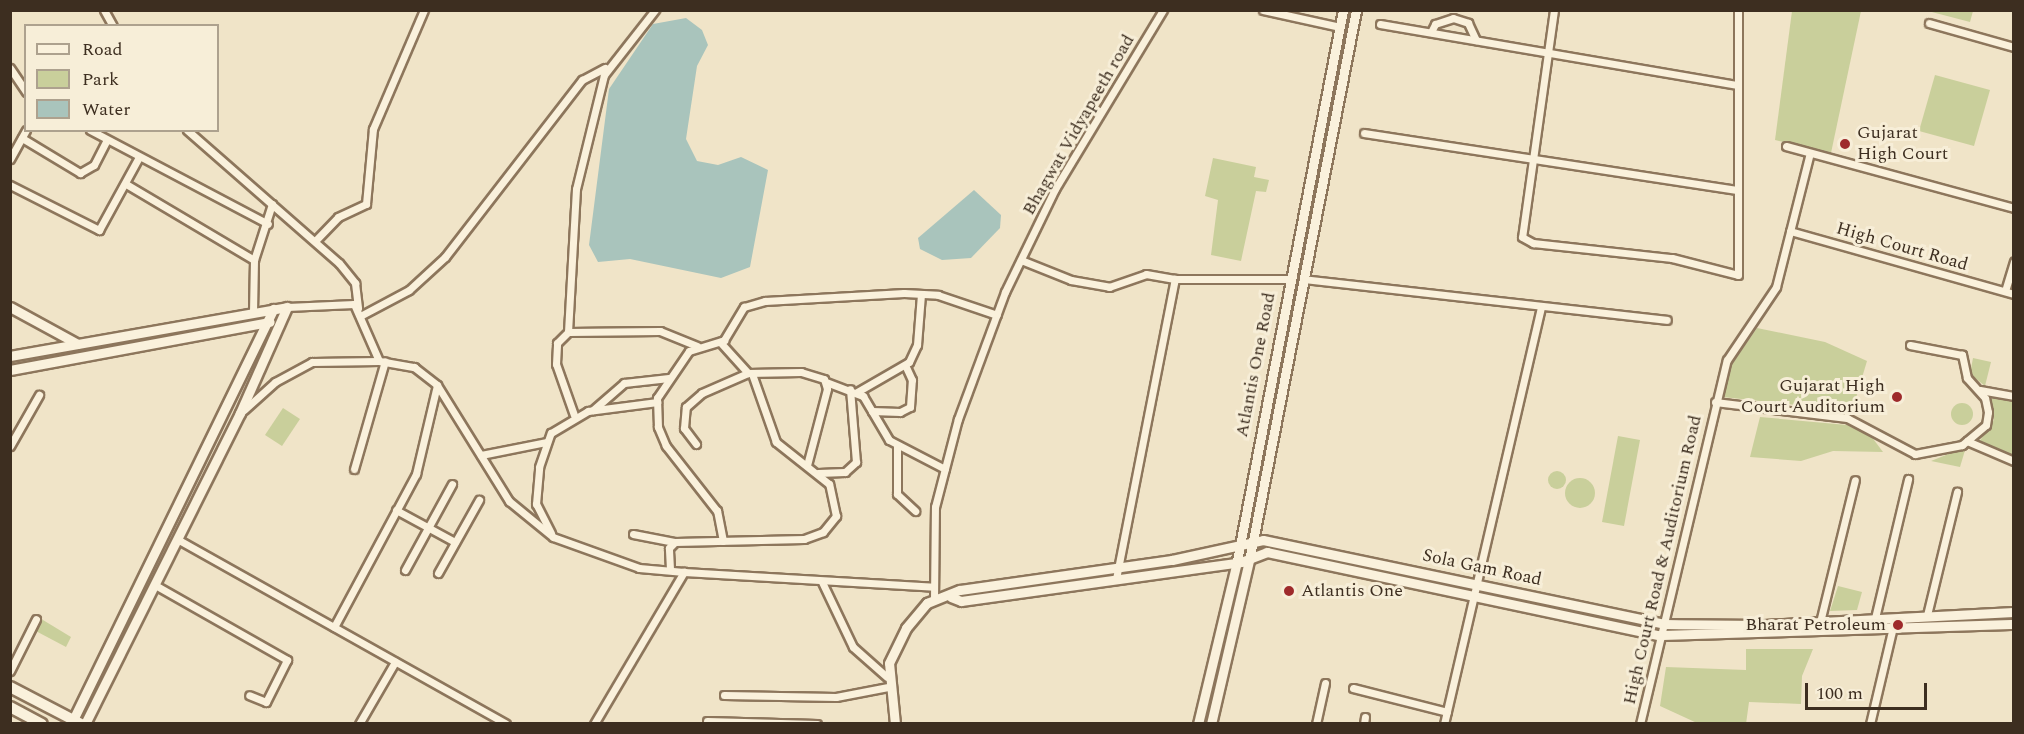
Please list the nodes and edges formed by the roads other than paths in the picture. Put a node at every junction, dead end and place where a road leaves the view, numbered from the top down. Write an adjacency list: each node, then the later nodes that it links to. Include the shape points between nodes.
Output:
1 (104, 10): 12 (street)
2 (424, 10): 41 (street, via 373,129 366,204 338,218)
3 (655, 10): 20 (street)
4 (1163, 10): 43 (street, Bhagwat Vidyapeeth road, via 1055,189)
5 (1263, 10): 14 (street)
6 (1343, 10): 14 (street, Atlantis One Road)
7 (1356, 10): 47 (street, Atlantis One Road)
8 (1554, 10): 18 (street)
9 (1738, 10): 21 (street)
10 (1458, 15): 15 (street, via 1443,19); 16 (street, via 1468,23)
11 (1929, 23): 17 (street)
12 (112, 24)
13 (1380, 24): 15 (street)
14 (1340, 27): 46 (street, Atlantis One Road)
15 (1431, 32): 16 (street)
16 (1476, 40): 18 (street)
17 (2013, 47)
18 (1547, 52): 21 (street); 32 (street)
19 (10, 68): 22 (street)
20 (605, 68): 51 (street, via 582,80 445,257 409,290); 61 (street, via 576,189)
21 (1738, 85): 36 (street)
22 (24, 89)
23 (25, 132): 27 (street)
24 (93, 132): 28 (street)
25 (189, 132): 37 (street)
26 (1364, 133): 32 (street)
27 (22, 138): 28 (street, via 80,173 94,165); 33 (street)
28 (107, 140): 31 (street)
29 (1786, 146): 30 (street)
30 (1810, 153): 38 (street); 40 (street)
31 (139, 157): 34 (street); 39 (street)
32 (1530, 158): 36 (street); 36 (street, via 1520,226 1522,237 1533,243 1672,258 1738,275)
33 (10, 159)
34 (126, 184): 35 (street, via 96,230); 42 (street)
35 (10, 185)
36 (1737, 190)
37 (272, 204): 39 (street); 41 (street)
38 (2013, 208)
39 (268, 224): 42 (street)
40 (1790, 231): 48 (street, High Court Road); 79 (street, via 1776,287 1727,360)
41 (315, 241): 51 (street, via 351,275)
42 (254, 260): 56 (street)
43 (1021, 260): 45 (street, via 1071,280 1109,287 1146,274); 57 (street, Bhagwat Vidyapeeth road)
44 (2013, 261): 48 (street)
45 (1175, 279): 46 (street); 113 (street)
46 (1289, 279): 110 (street, Atlantis One Road)
47 (1303, 279): 54 (street); 109 (street, Atlantis One Road)
48 (2005, 291): 50 (street, High Court Road)
49 (921, 294): 57 (street); 62 (street, via 747,305); 68 (street, via 917,345)
50 (2013, 294)
51 (360, 304): 53 (street); 67 (street)
52 (10, 307): 63 (street)
53 (286, 307): 55 (street); 58 (street)
54 (1541, 307): 59 (street); 120 (street)
55 (273, 309): 56 (street); 60 (street)
56 (253, 312): 63 (street)
57 (997, 315): 93 (street, Bhagwat Vidyapeeth road)
58 (281, 320): 60 (street); 82 (street)
59 (1667, 320)
60 (267, 322): 69 (street); 147 (street)
61 (568, 332): 65 (street, via 660,331); 83 (street, via 557,343 556,364)
62 (720, 342): 65 (street); 70 (street)
63 (78, 344): 66 (street)
64 (1910, 345): 75 (street, via 1962,355 1967,378)
65 (697, 346): 71 (street)
66 (10, 356)
67 (382, 361): 73 (street, via 414,367); 82 (street, via 312,362 275,382); 92 (street)
68 (906, 367): 74 (street); 81 (street, via 912,380 910,407 904,412)
69 (10, 370)
70 (750, 374): 72 (street, via 801,372); 86 (street, via 702,393 686,407 684,428); 91 (street, via 776,442)
71 (669, 378): 78 (street); 80 (street, via 624,383)
72 (826, 382): 74 (street); 91 (street)
73 (437, 385): 89 (street); 100 (street, via 424,454)
74 (854, 390): 81 (street); 94 (street, via 856,462 844,472)
75 (1980, 390): 77 (street); 84 (street, via 1988,412 1986,424)
76 (39, 394): 87 (street)
77 (2013, 396)
78 (657, 402): 80 (street); 106 (street, via 661,437 717,511)
79 (1715, 402): 84 (street, via 1847,418 1915,454 1934,454); 131 (street, High Court Road & Auditorium Road)
80 (593, 410): 83 (street)
81 (872, 411): 88 (street, via 881,432)
82 (240, 413): 105 (street)
83 (574, 416): 85 (street)
84 (1967, 441): 90 (street)
85 (546, 442): 89 (street); 104 (street, via 536,504)
86 (696, 444)
87 (10, 446)
88 (897, 446): 93 (street); 101 (street, via 897,494)
89 (482, 455): 104 (street, via 509,501)
90 (2013, 461)
91 (807, 465): 94 (street)
92 (354, 469)
93 (945, 469): 122 (street, Bhagwat Vidyapeeth road, via 935,507)
94 (818, 473): 106 (street, via 836,497 836,516 823,532 804,539)
95 (1908, 479): 128 (street)
96 (1855, 480): 130 (street)
97 (452, 484): 102 (street)
98 (1957, 492): 127 (street)
99 (479, 500): 107 (street)
100 (396, 510): 102 (street); 133 (street)
101 (915, 511)
102 (428, 527): 107 (street); 115 (street)
103 (633, 534): 108 (street)
104 (553, 537): 114 (street, via 639,568)
105 (177, 539): 121 (street); 133 (street)
106 (723, 541): 108 (street)
107 (455, 542): 117 (street)
108 (675, 542): 114 (street, via 669,548)
109 (1248, 543): 110 (street, Sola Gam Road); 111 (street, Atlantis One Road); 120 (street, Sola Gam Road, via 1263,540)
110 (1238, 547): 112 (street, Atlantis One Road); 113 (street, Sola Gam Road)
111 (1250, 556): 112 (street, Sola Gam Road); 123 (street, Sola Gam Road, via 1267,552); 155 (street, Atlantis One Road)
112 (1238, 561): 118 (street, Sola Gam Road); 154 (street, Atlantis One Road)
113 (1119, 567): 118 (street); 124 (street, Sola Gam Road, via 960,590)
114 (670, 569): 116 (street)
115 (405, 570)
116 (684, 572): 119 (street); 151 (street)
117 (438, 573)
118 (1116, 579): 124 (street, Sola Gam Road, via 961,601)
119 (822, 582): 122 (street); 138 (street, via 853,646)
120 (1479, 583): 123 (street); 131 (street, Sola Gam Road)
121 (154, 585): 142 (street, via 286,660 266,702); 147 (street)
122 (934, 586): 125 (street, Bhagwat Vidyapeeth road)
123 (1476, 596): 135 (street, Sola Gam Road); 145 (street)
124 (951, 597): 125 (street, Sola Gam Road)
125 (934, 600): 138 (street, via 906,628)
126 (2013, 612): 127 (street, Sola Gam Road)
127 (1927, 615): 128 (street, Sola Gam Road)
128 (1875, 618): 130 (street, Sola Gam Road)
129 (36, 619): 137 (street)
130 (1820, 622): 131 (street, Sola Gam Road)
131 (1664, 624): 135 (street, High Court Road & Auditorium Road)
132 (2013, 624): 134 (street, Sola Gam Road)
133 (334, 627): 136 (street)
134 (1893, 627): 135 (street, Sola Gam Road); 159 (street)
135 (1659, 635): 158 (street, High Court Road & Auditorium Road)
136 (395, 662): 149 (street); 150 (street)
137 (10, 671)
138 (887, 682): 143 (street, via 836,697); 153 (street)
139 (1325, 683): 156 (street)
140 (10, 687): 147 (main road)
141 (1353, 688): 145 (street)
142 (249, 695)
143 (724, 695)
144 (10, 707): 148 (main road)
145 (1447, 712): 157 (street)
146 (707, 721): 152 (street)
147 (77, 722)
148 (42, 723)
149 (359, 723)
150 (506, 723)
151 (594, 723)
152 (817, 723)
153 (895, 723)
154 (1198, 723)
155 (1211, 723)
156 (1316, 723)
157 (1444, 723)
158 (1640, 723)
159 (1870, 723)

